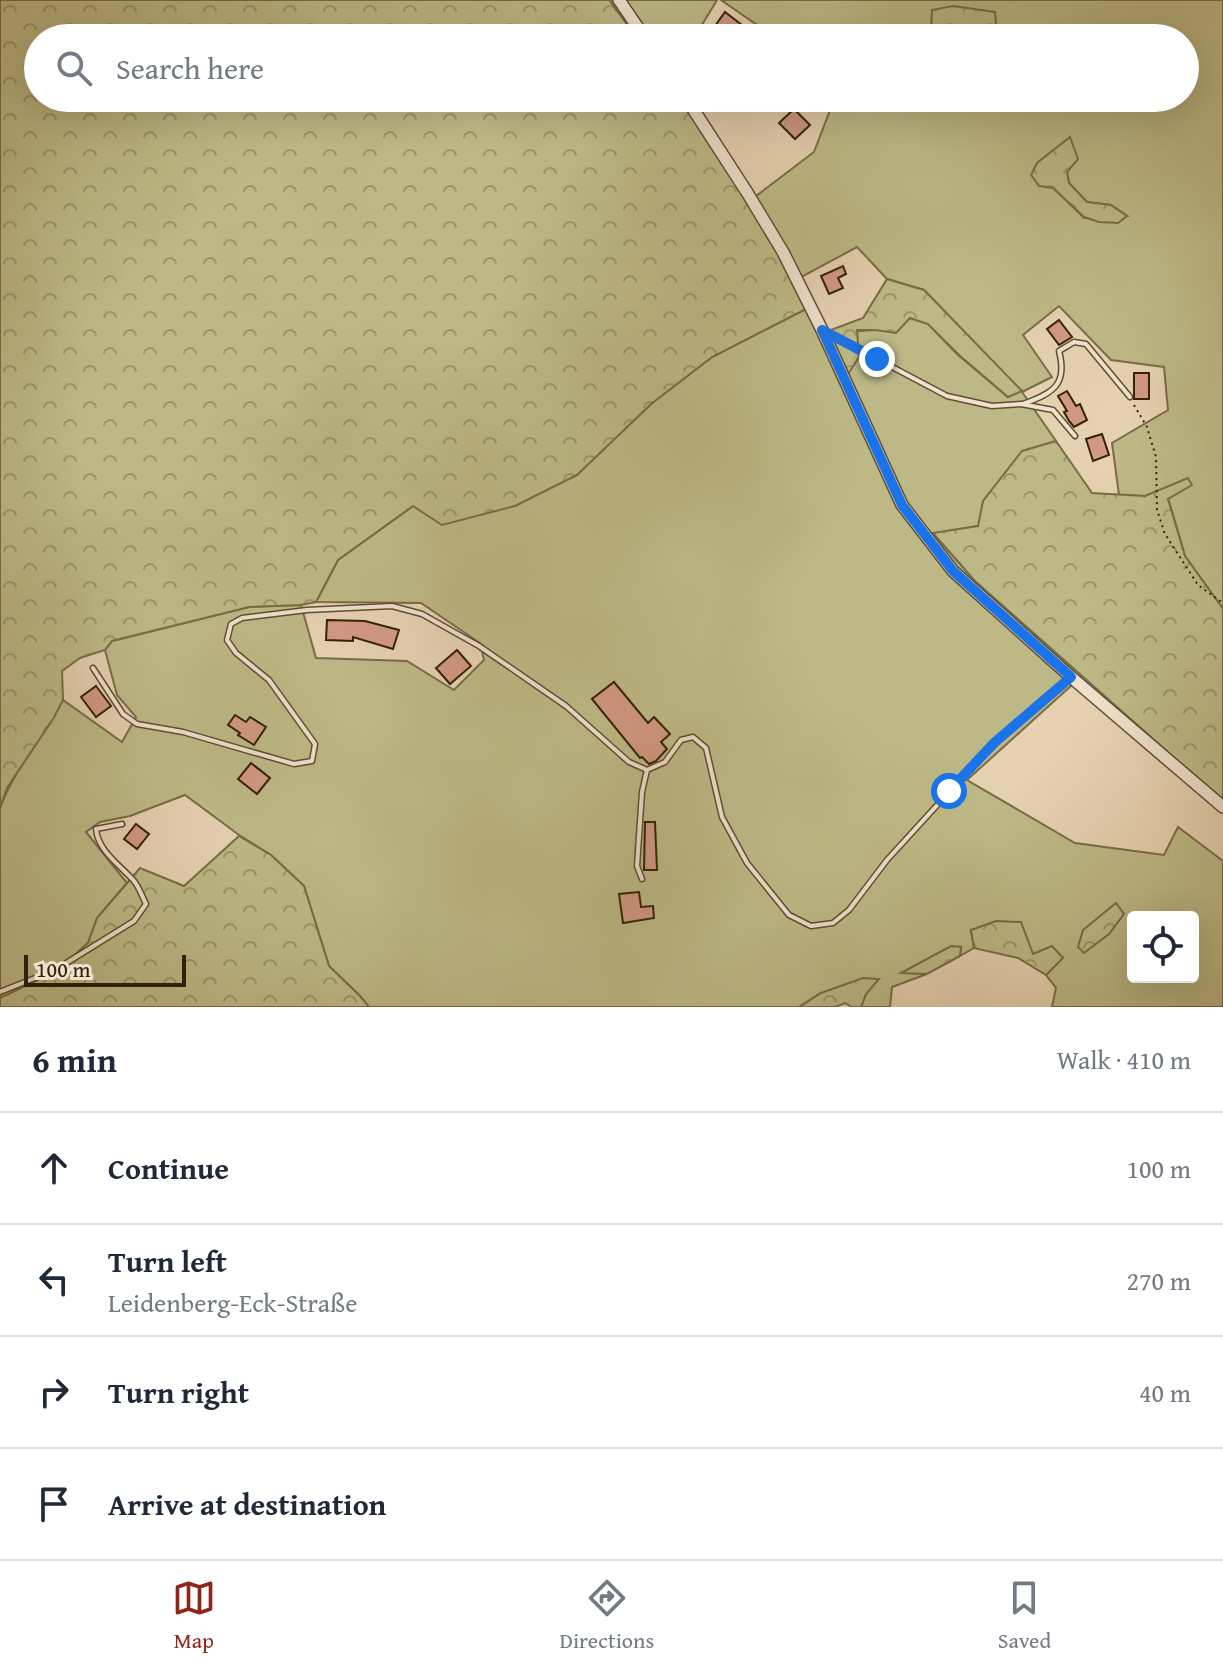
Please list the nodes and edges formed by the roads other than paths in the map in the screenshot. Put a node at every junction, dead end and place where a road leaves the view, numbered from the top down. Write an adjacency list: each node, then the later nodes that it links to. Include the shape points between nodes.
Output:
1 (619, 0): 2 (street)
2 (635, 24)
3 (695, 112): 4 (street, via 769,229)
4 (822, 330): 6 (lane, via 947,396 992,406); 9 (street, via 902,505 953,571)
5 (1130, 397): 6 (lane, via 1086,344 1074,342 1059,351 1061,381 1046,395)
6 (1021, 404): 7 (lane, via 1053,410)
7 (1075, 436)
8 (93, 668): 10 (lane, via 123,714 137,724 294,764 312,761 315,744 269,680 227,640 231,624 307,610 392,606 422,614 479,646 566,706 629,762)
9 (1071, 677): 10 (lane, via 994,743 833,923 811,926 789,915 747,863 722,817 706,748 693,737 681,740 665,762); 11 (street)
10 (647, 770): 13 (lane, via 637,866)
11 (1223, 807)
12 (122, 824): 14 (lane, via 96,829 97,838 135,882 146,904 134,921 55,970)
13 (642, 879)
14 (0, 992)

